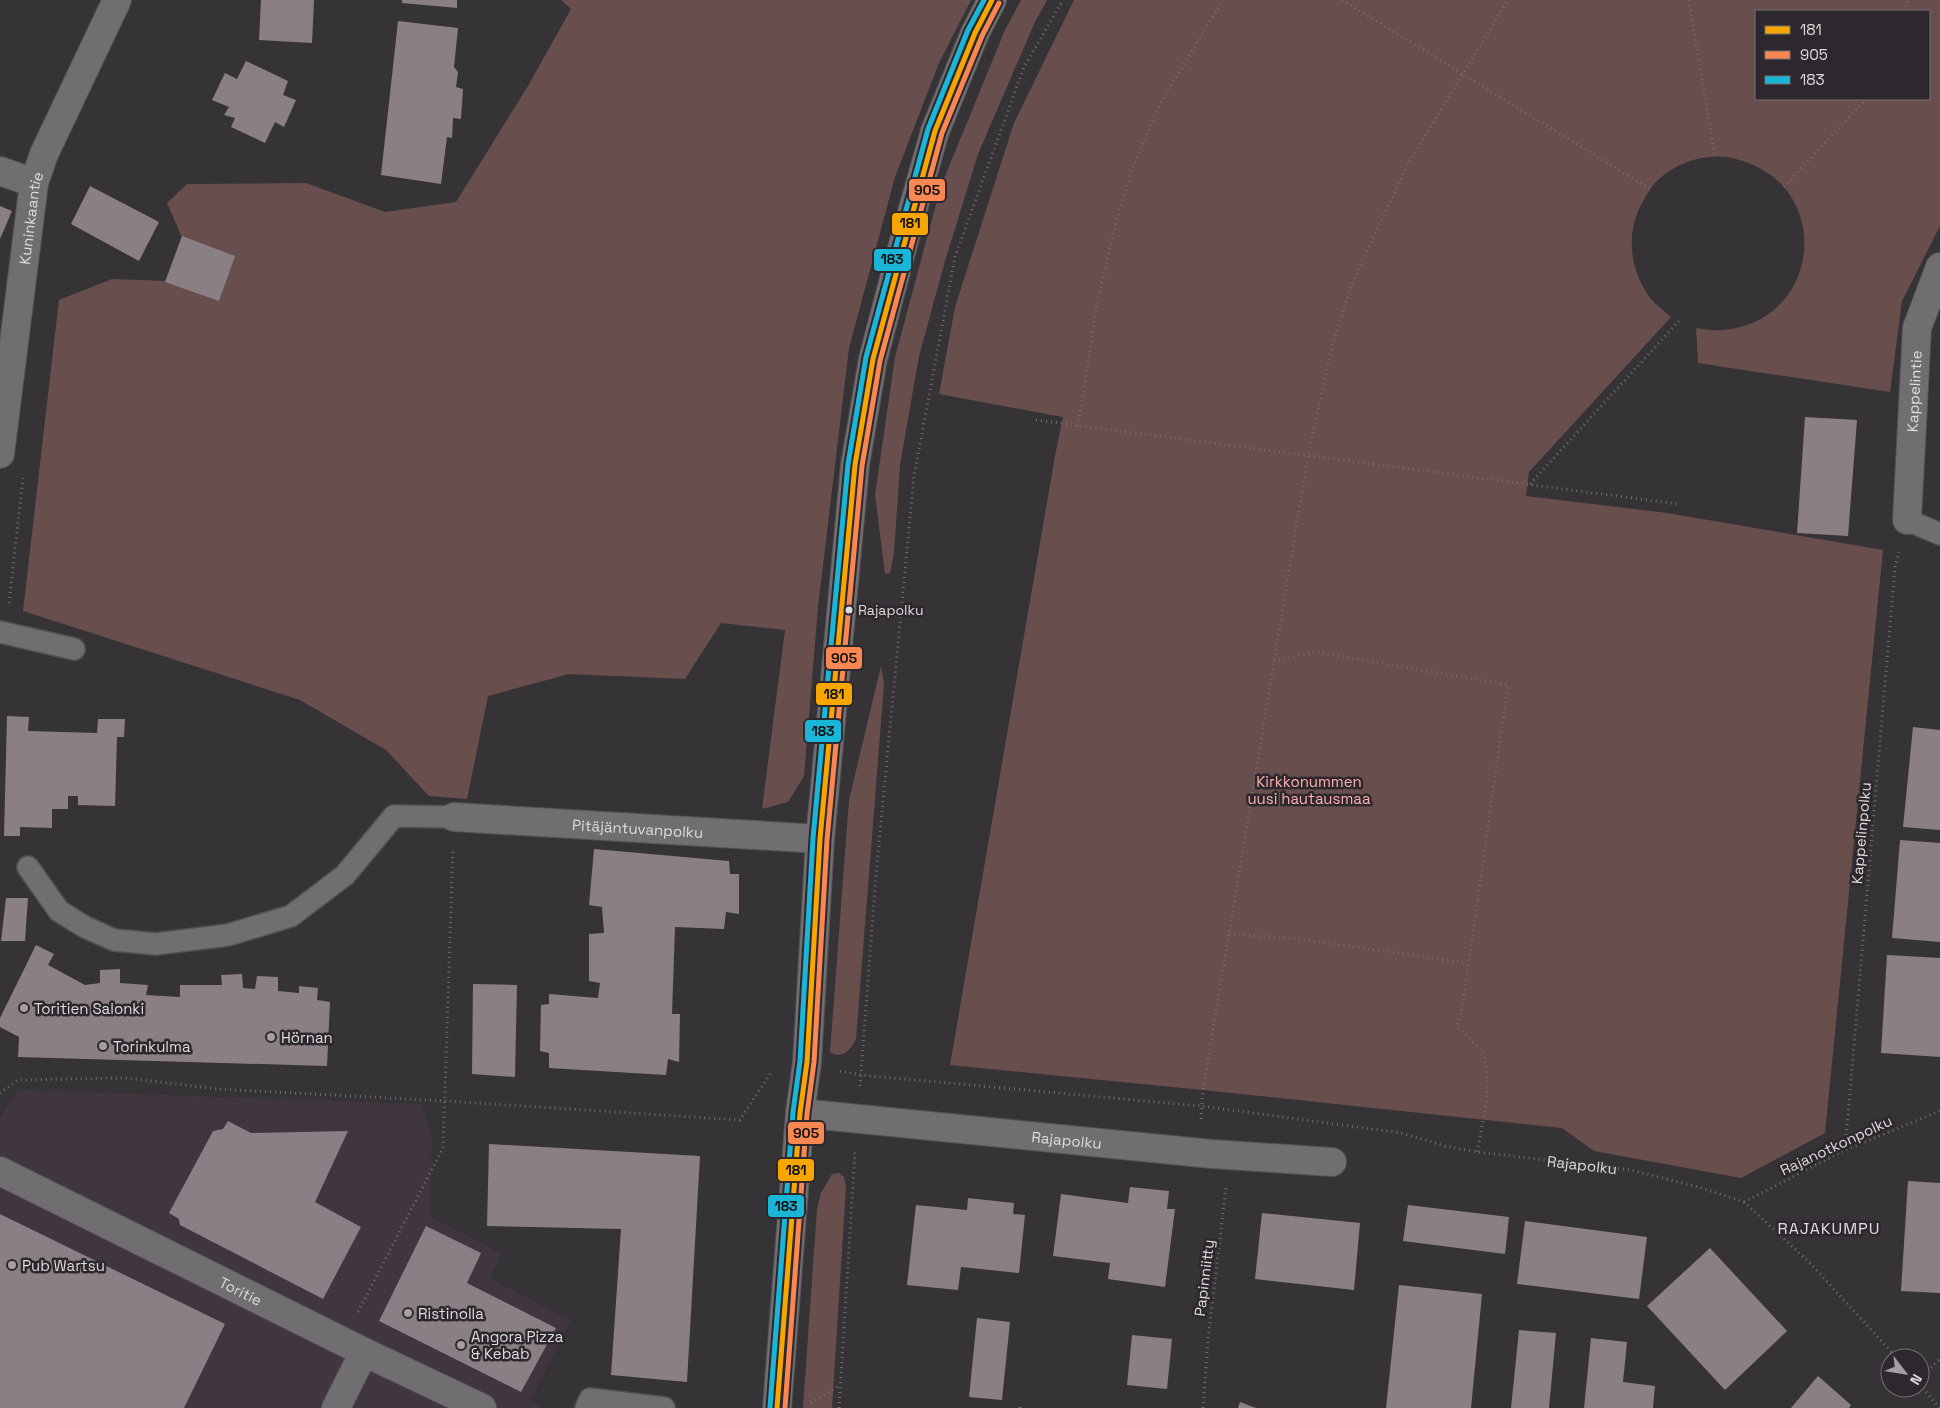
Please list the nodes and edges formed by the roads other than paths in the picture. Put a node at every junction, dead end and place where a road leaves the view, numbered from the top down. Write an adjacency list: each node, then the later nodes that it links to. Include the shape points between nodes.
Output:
1 (117, 0): 4 (street, Kuninkaantie, via 44,154)
2 (992, 0): 12 (street, via 935,131 873,359 855,465)
3 (0, 171): 4 (street)
4 (34, 183): 6 (street, Kuninkaantie)
5 (1940, 267): 7 (street, Kappelintie, via 1917,328)
6 (0, 454)
7 (1907, 520): 8 (lane)
8 (1940, 534)
9 (0, 632): 10 (lane)
10 (74, 649)
11 (454, 817): 12 (street, Pitäjäntuvanpolku); 13 (lane, via 394,816 345,875 291,916 228,935 156,944 114,940 85,927 59,911)
12 (820, 839): 14 (street, via 807,1062)
13 (28, 867)
14 (800, 1113): 15 (street, Rajapolku, via 1212,1154); 18 (street)
15 (1332, 1162)
16 (0, 1171): 17 (street, Toritie)
17 (353, 1347): 19 (street); 20 (street, Toritie)
18 (790, 1406)
19 (336, 1408)
20 (482, 1408)
21 (586, 1408): 22 (lane, via 590,1399)
22 (664, 1408)

